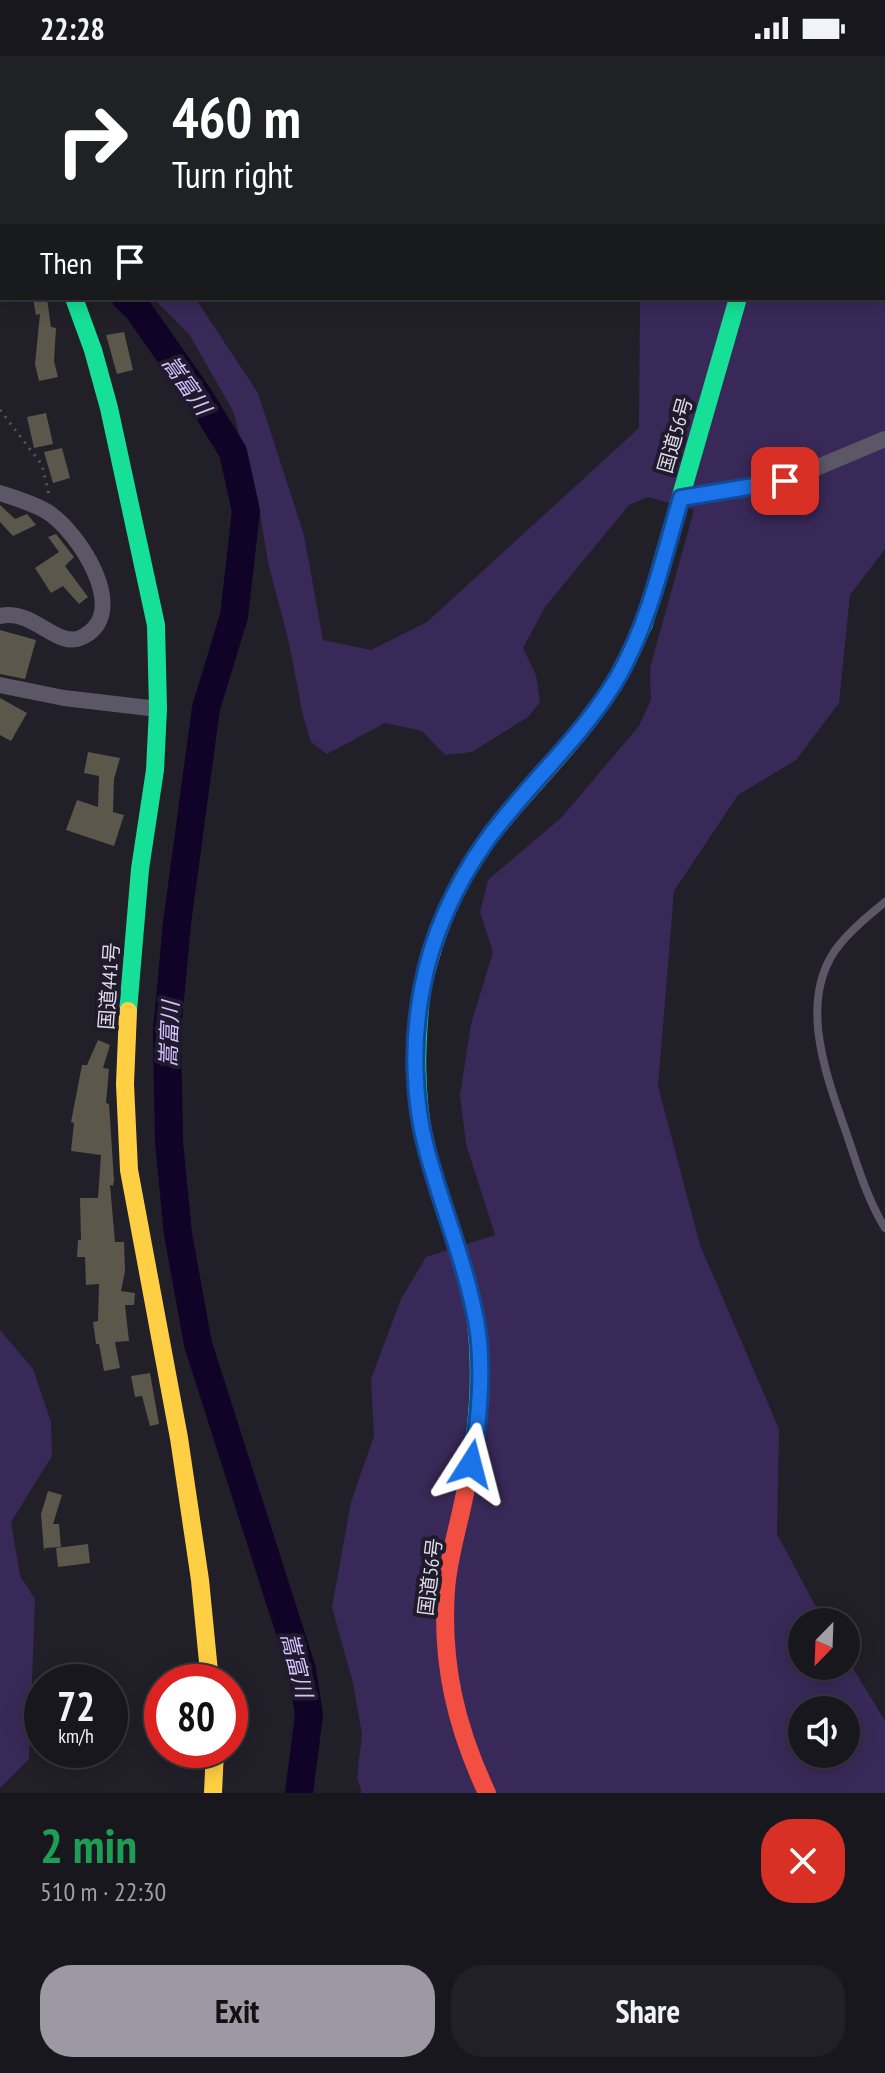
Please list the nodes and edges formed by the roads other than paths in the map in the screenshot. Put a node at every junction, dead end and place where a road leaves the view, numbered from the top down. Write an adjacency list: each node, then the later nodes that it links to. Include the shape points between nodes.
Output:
1 (75, 300): 8 (highway, 国道441号, via 109,408 156,625)
2 (737, 300): 5 (highway, 国道56号)
3 (885, 439): 5 (street, via 785,481)
4 (0, 493): 6 (street, via 47,512 73,535 92,564 102,593 93,629 78,639 62,640 25,618)
5 (681, 498): 14 (highway, 国道56号, via 644,624 618,676 575,737 487,840 458,887 422,988 416,1044 418,1102 476,1322 479,1383 477,1436 446,1588 446,1646 453,1703)
6 (0, 616)
7 (0, 685): 8 (street)
8 (158, 709): 11 (highway, 国道441号, via 129,990 129,1170 179,1438)
9 (885, 902): 10 (lane, via 838,945 824,973 815,1011 834,1097 873,1210)
10 (885, 1228)
11 (208, 1664)
12 (214, 1768): 13 (highway)
13 (213, 1793)
14 (487, 1793)

